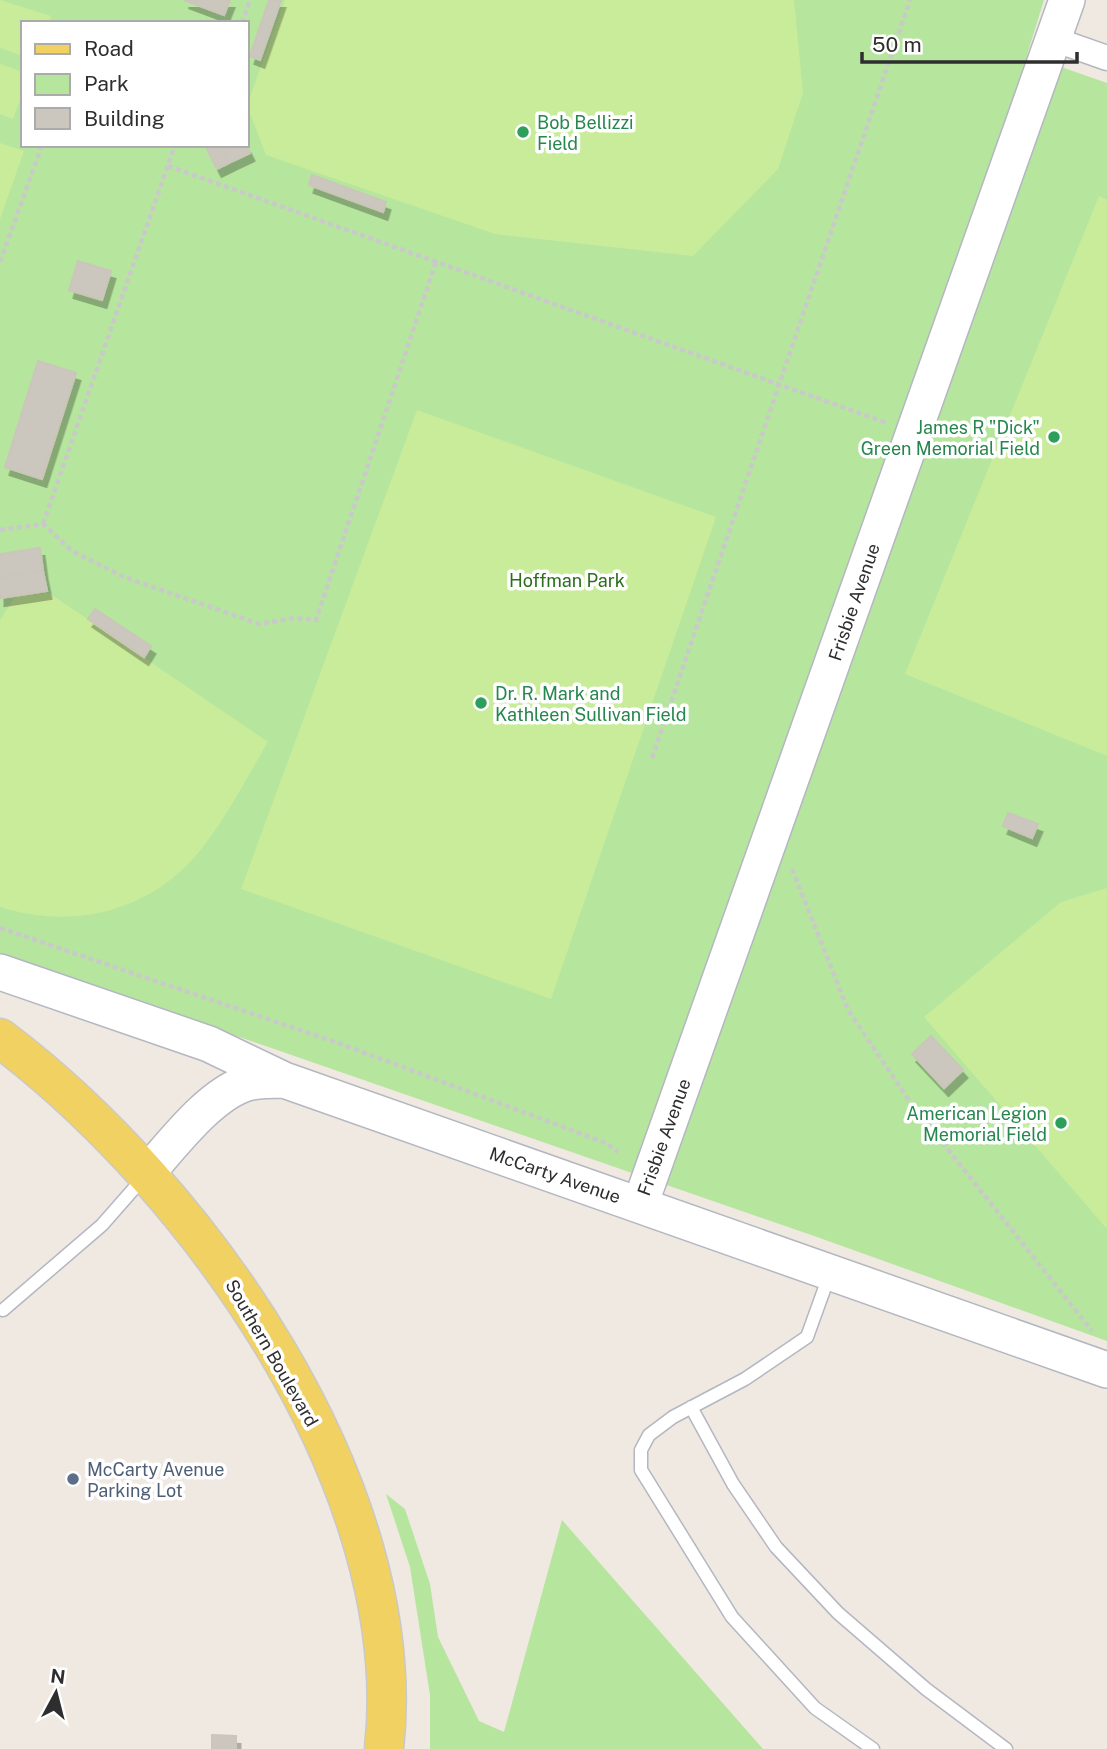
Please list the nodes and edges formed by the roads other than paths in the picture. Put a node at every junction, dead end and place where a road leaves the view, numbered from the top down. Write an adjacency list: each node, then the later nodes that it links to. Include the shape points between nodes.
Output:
1 (1067, 0): 2 (street, Frisbie Avenue)
2 (1054, 39): 3 (street); 8 (street, Frisbie Avenue)
3 (1107, 58)
4 (0, 972): 6 (street, via 209,1044)
5 (0, 1038): 7 (main road, Southern Boulevard, via 95,1119)
6 (284, 1080): 7 (street, McCarty Avenue, via 248,1083 223,1095); 8 (street, McCarty Avenue)
7 (147, 1173): 10 (lane, via 102,1225); 13 (main road, Southern Boulevard, via 202,1240 260,1325 340,1479 383,1636)
8 (640, 1205): 9 (street, McCarty Avenue)
9 (831, 1272): 11 (street, McCarty Avenue); 12 (lane, via 807,1337 745,1379)
10 (3, 1310)
11 (1107, 1370)
12 (691, 1407): 14 (lane, via 649,1435 641,1450 641,1470 732,1617 815,1708); 15 (lane, via 733,1484 776,1547 838,1614)
13 (384, 1749)
14 (873, 1749)
15 (1006, 1749)

